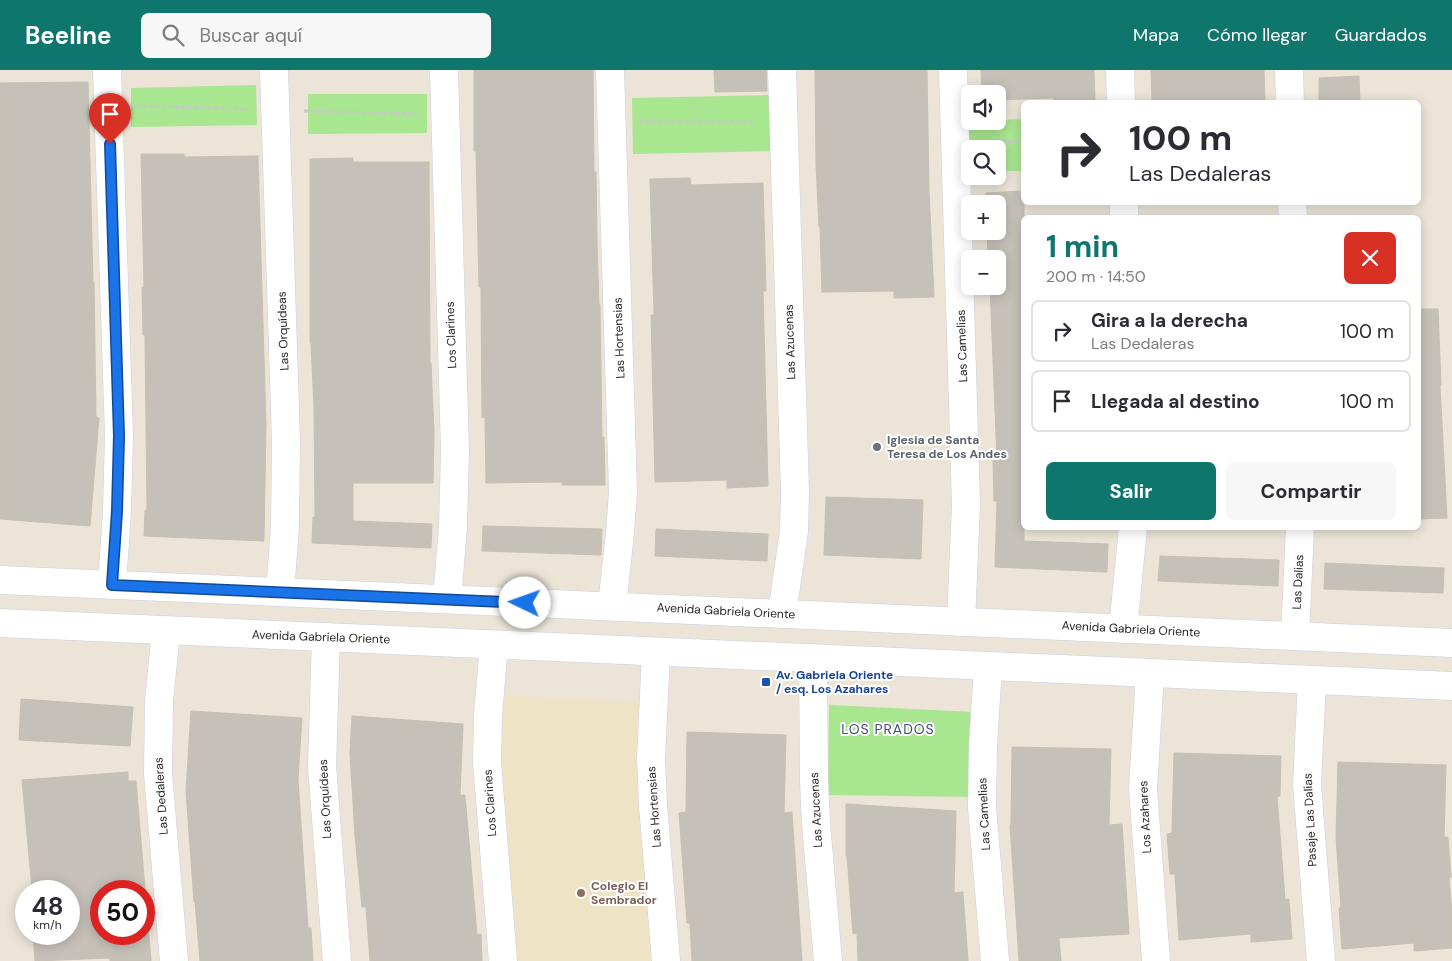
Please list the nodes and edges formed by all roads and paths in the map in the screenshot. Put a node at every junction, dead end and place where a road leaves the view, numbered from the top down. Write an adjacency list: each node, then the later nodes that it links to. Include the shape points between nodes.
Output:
1 (107, 70): 18 (street, via 119,436)
2 (274, 70): 19 (street, Las Orquídeas, via 286,441)
3 (444, 70): 20 (street, Los Clarines, via 455,450)
4 (610, 70): 11 (street, Las Hortensias)
5 (782, 70): 12 (street, Las Azucenas)
6 (953, 70): 13 (street, Las Camelias)
7 (1120, 70): 9 (street)
8 (1289, 70): 10 (street)
9 (1121, 100)
10 (1290, 100)
11 (612, 122): 12 (path); 21 (street, Las Hortensias, via 623,491)
12 (783, 122): 22 (street, Las Azucenas, via 794,531)
13 (955, 140): 14 (path); 23 (street, Las Camelias, via 966,505)
14 (1021, 142)
15 (1133, 530): 25 (street)
16 (1300, 530): 27 (street, Las Dalias)
17 (0, 580): 18 (street, Avenida Gabriela Oriente)
18 (112, 585): 19 (street, Avenida Gabriela Oriente)
19 (280, 592): 20 (street, Avenida Gabriela Oriente)
20 (447, 599): 21 (street, Avenida Gabriela Oriente)
21 (612, 606): 22 (street, Avenida Gabriela Oriente)
22 (782, 614): 23 (street, Avenida Gabriela Oriente)
23 (961, 622): 25 (street, Avenida Gabriela Oriente)
24 (0, 624): 26 (street, Avenida Gabriela Oriente)
25 (1124, 629): 27 (street, Avenida Gabriela Oriente)
26 (166, 631): 28 (street, Avenida Gabriela Oriente); 37 (street, Las Dedaleras, via 157,737)
27 (1295, 636): 29 (street, Avenida Gabriela Oriente)
28 (326, 638): 30 (street, Avenida Gabriela Oriente); 38 (street, Las Orquídeas, via 322,766)
29 (1452, 643)
30 (494, 645): 31 (street, Avenida Gabriela Oriente); 39 (street, Los Clarines, via 487,762)
31 (656, 652): 32 (street, Avenida Gabriela Oriente); 40 (street, Las Hortensias, via 651,759)
32 (813, 658): 33 (street, Avenida Gabriela Oriente); 41 (street, Las Azucenas, via 814,781)
33 (988, 666): 34 (street, Avenida Gabriela Oriente); 42 (street, Las Camelias, via 982,746 982,807)
34 (1150, 673): 35 (street, Avenida Gabriela Oriente); 43 (street, Los Azahares, via 1143,789)
35 (1312, 680): 36 (street, Avenida Gabriela Oriente); 44 (street, Pasaje Las Dalias, via 1307,785)
36 (1452, 686)
37 (174, 961)
38 (337, 961)
39 (503, 961)
40 (666, 961)
41 (828, 961)
42 (995, 961)
43 (1156, 961)
44 (1321, 961)

